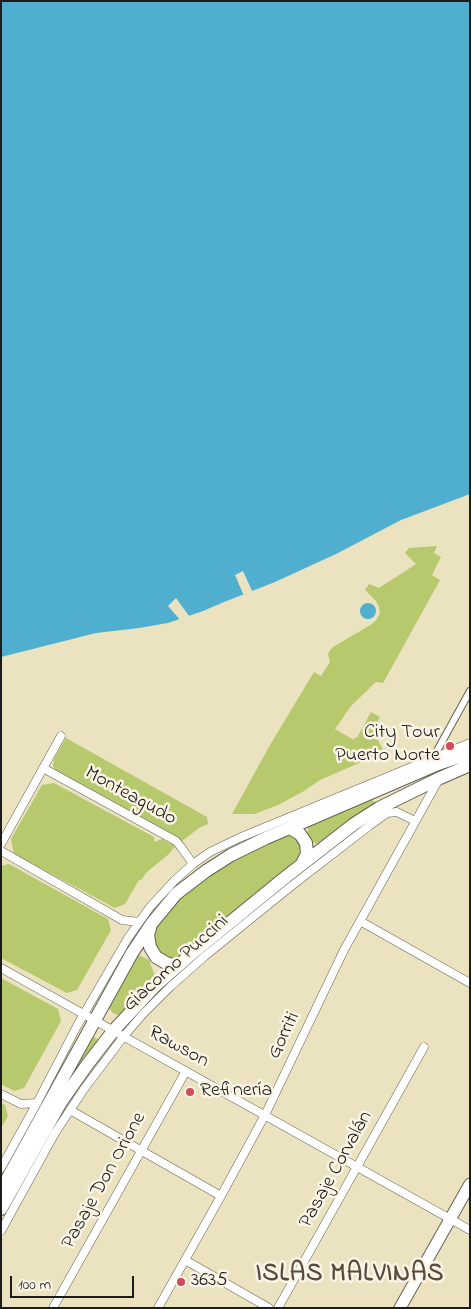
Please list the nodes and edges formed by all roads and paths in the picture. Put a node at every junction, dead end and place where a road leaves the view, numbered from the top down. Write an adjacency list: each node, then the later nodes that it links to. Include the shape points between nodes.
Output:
1 (470, 691): 5 (street)
2 (61, 736): 7 (street)
3 (470, 743): 5 (street)
4 (470, 753): 10 (main road)
5 (433, 758): 11 (street)
6 (470, 766): 8 (main road)
7 (43, 768): 12 (street); 15 (street, Monteagudo, via 176,841)
8 (440, 778): 9 (street, Gorriti); 14 (main road, via 379,808)
9 (415, 821): 17 (street, Gorriti); 23 (street, Giacomo Puccini, via 396,812 387,813 294,884)
10 (290, 828): 11 (main road); 14 (main road, via 306,843 307,854)
11 (260, 835): 15 (street, via 210,852); 16 (main road)
12 (1, 844)
13 (1, 851): 18 (street, via 122,920)
14 (302, 864): 19 (main road)
15 (189, 867): 16 (main road); 18 (street, via 150,907)
16 (185, 887): 18 (main road)
17 (360, 921): 21 (street); 32 (street, Gorriti)
18 (145, 922): 19 (main road, via 156,957); 24 (main road, via 132,954)
19 (177, 966): 22 (main road)
20 (1, 968): 24 (street, Rawson)
21 (470, 983)
22 (156, 985): 23 (main road); 25 (main road)
23 (170, 987): 25 (street, Giacomo Puccini)
24 (90, 1017): 25 (street, Rawson); 29 (main road); 30 (street)
25 (119, 1033): 27 (street, Rawson); 31 (street, Giacomo Puccini); 35 (main road, via 87,1065 61,1102)
26 (424, 1047): 36 (street, Pasaje Corvalán)
27 (186, 1071): 32 (street, Rawson); 33 (street, Pasaje Don Orione)
28 (1, 1094): 30 (street, via 21,1104)
29 (53, 1096): 30 (main road); 39 (main road)
30 (37, 1103): 37 (street)
31 (70, 1110): 33 (street); 34 (street, Giacomo Puccini)
32 (265, 1115): 36 (street, Rawson); 40 (street, Gorriti)
33 (141, 1150): 40 (street); 46 (street, Pasaje Don Orione)
34 (43, 1155): 35 (main road); 43 (street, Giacomo Puccini)
35 (28, 1160): 41 (main road)
36 (357, 1167): 42 (street, Rawson); 49 (street, Pasaje Corvalán)
37 (1, 1168)
38 (470, 1184): 42 (main road)
39 (1, 1190)
40 (221, 1196): 45 (street, Gorriti)
41 (1, 1209)
42 (450, 1219): 44 (street, Rawson); 50 (main road)
43 (1, 1230)
44 (470, 1230)
45 (185, 1260): 47 (street, Gorriti); 48 (street)
46 (52, 1308)
47 (158, 1308)
48 (269, 1308)
49 (278, 1308)
50 (400, 1308)

